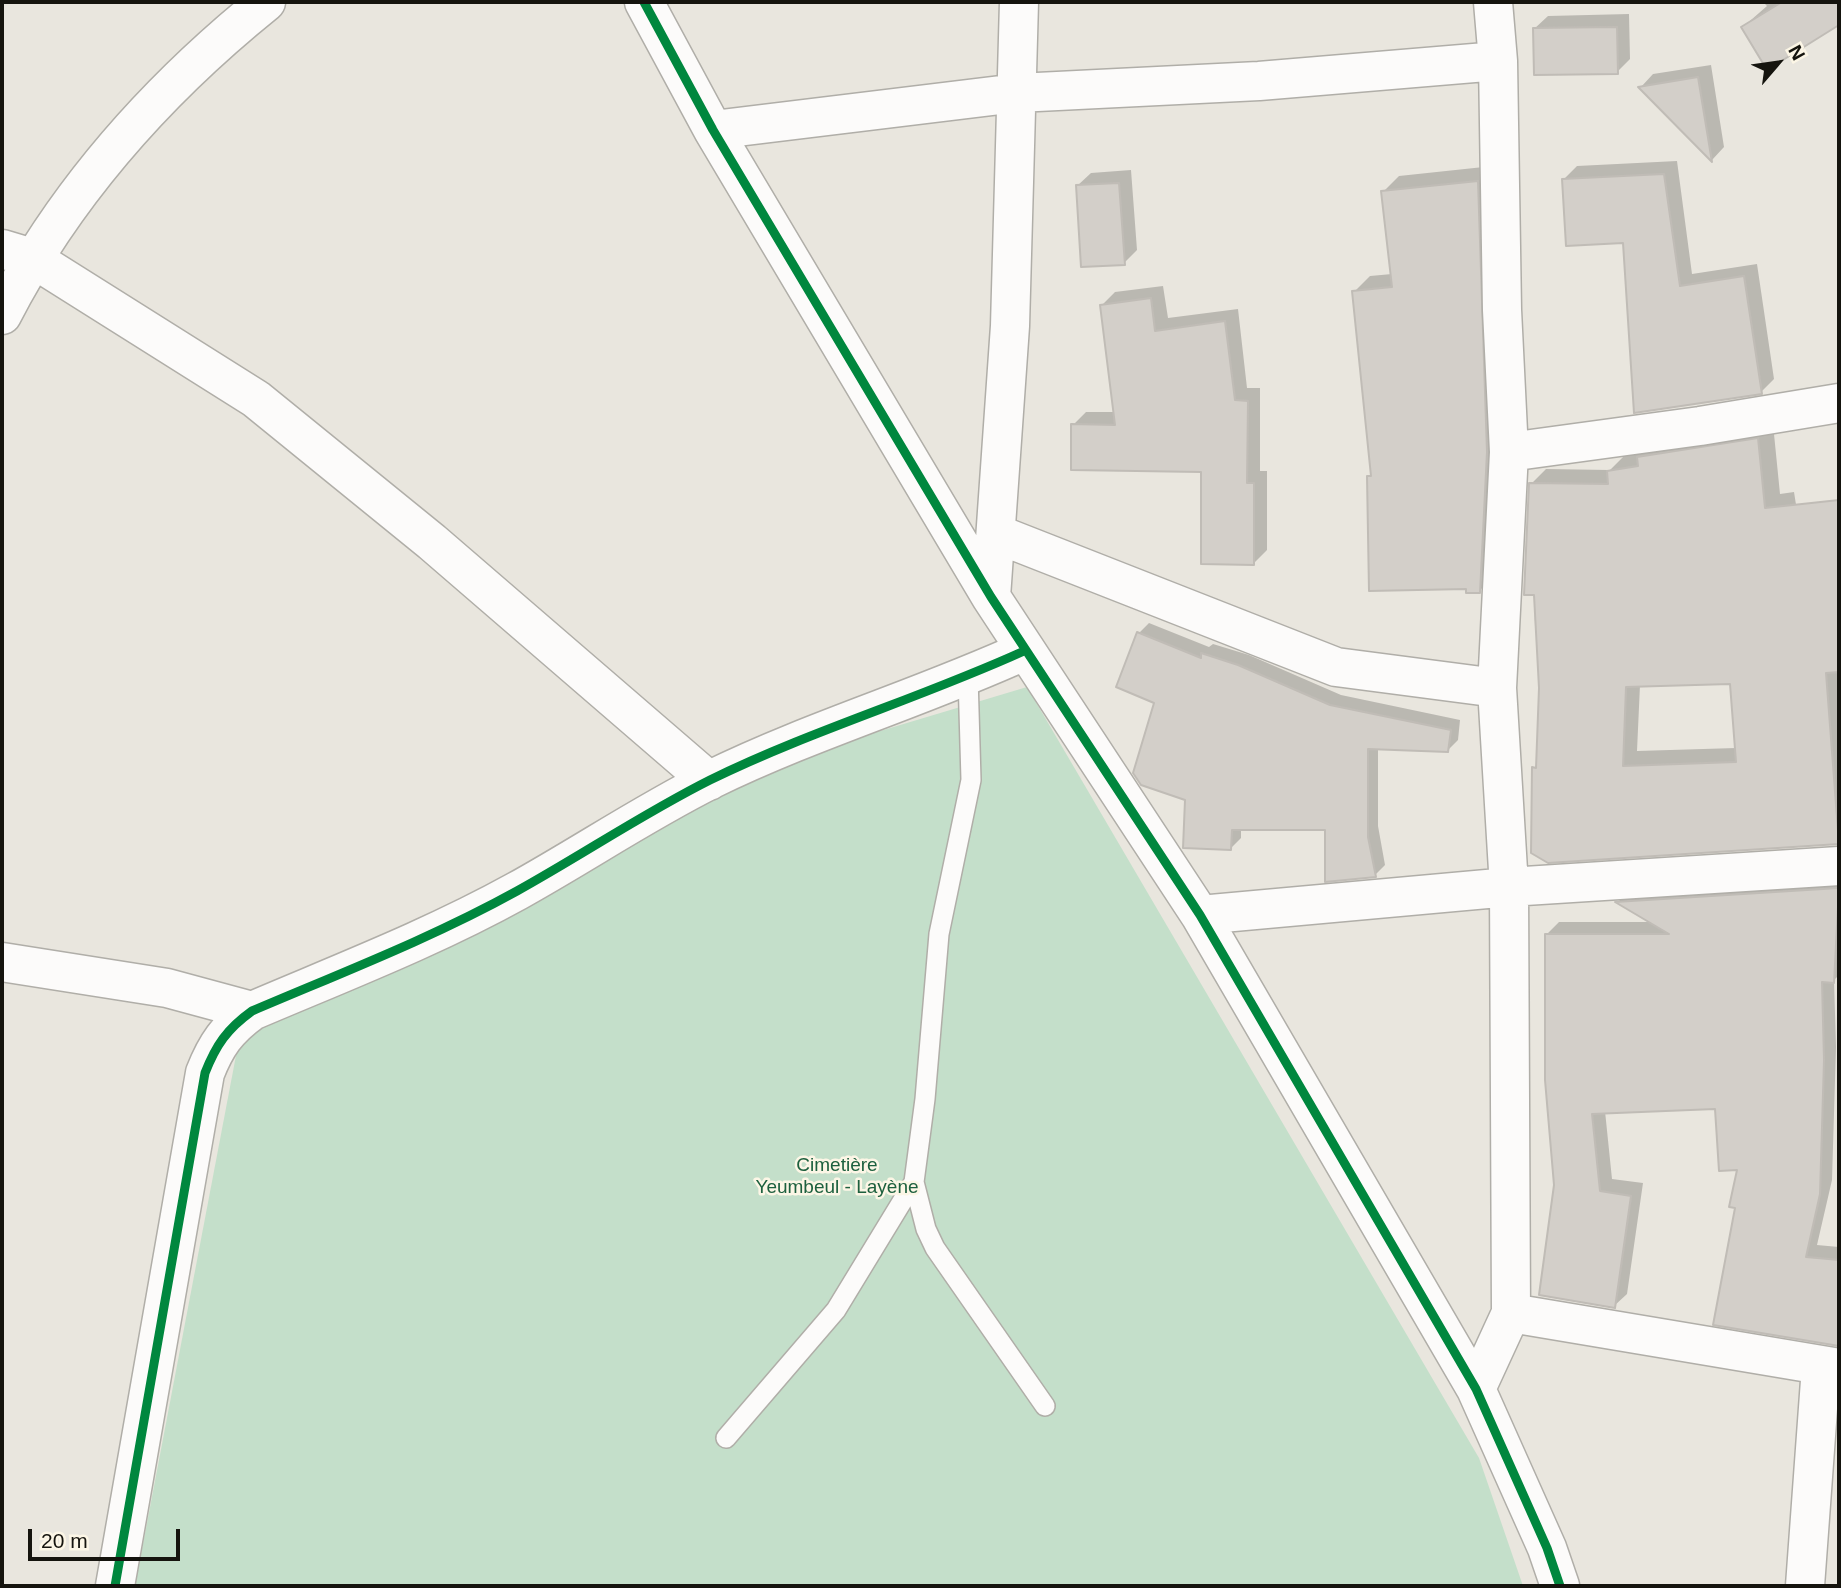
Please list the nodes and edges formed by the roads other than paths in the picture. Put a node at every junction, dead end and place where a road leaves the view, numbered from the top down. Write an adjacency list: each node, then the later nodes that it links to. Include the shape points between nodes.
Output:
1 (266, 2): 8 (street, via 170,84)
2 (644, 2): 7 (street)
3 (1019, 2): 6 (street)
4 (1493, 2): 5 (street)
5 (1498, 61): 6 (street); 11 (street)
6 (1017, 93): 7 (street); 12 (street, via 1010,326)
7 (713, 130): 13 (street)
8 (17, 253): 9 (street); 17 (street, via 256,399 351,473)
9 (2, 315)
10 (1839, 403): 11 (street)
11 (1509, 452): 16 (street)
12 (997, 534): 13 (street); 16 (street, via 1326,664)
13 (991, 597): 14 (street)
14 (1024, 651): 15 (street); 20 (street)
15 (968, 677): 17 (street, via 817,732); 23 (lane, via 971,780 939,934)
16 (1497, 688): 19 (street)
17 (709, 781): 22 (street, via 516,892 431,935)
18 (1839, 866): 19 (street)
19 (1509, 887): 20 (street); 24 (street)
20 (1200, 915): 26 (street)
21 (2, 962): 22 (street, via 167,988)
22 (252, 1011): 29 (street, via 215,1046 205,1073)
23 (914, 1182): 27 (lane, via 935,1248); 28 (lane, via 836,1310)
24 (1511, 1313): 25 (street); 26 (street)
25 (1830, 1367): 31 (street)
26 (1476, 1389): 30 (street)
27 (1045, 1406)
28 (726, 1438)
29 (115, 1586)
30 (1560, 1586)
31 (1805, 1586)

